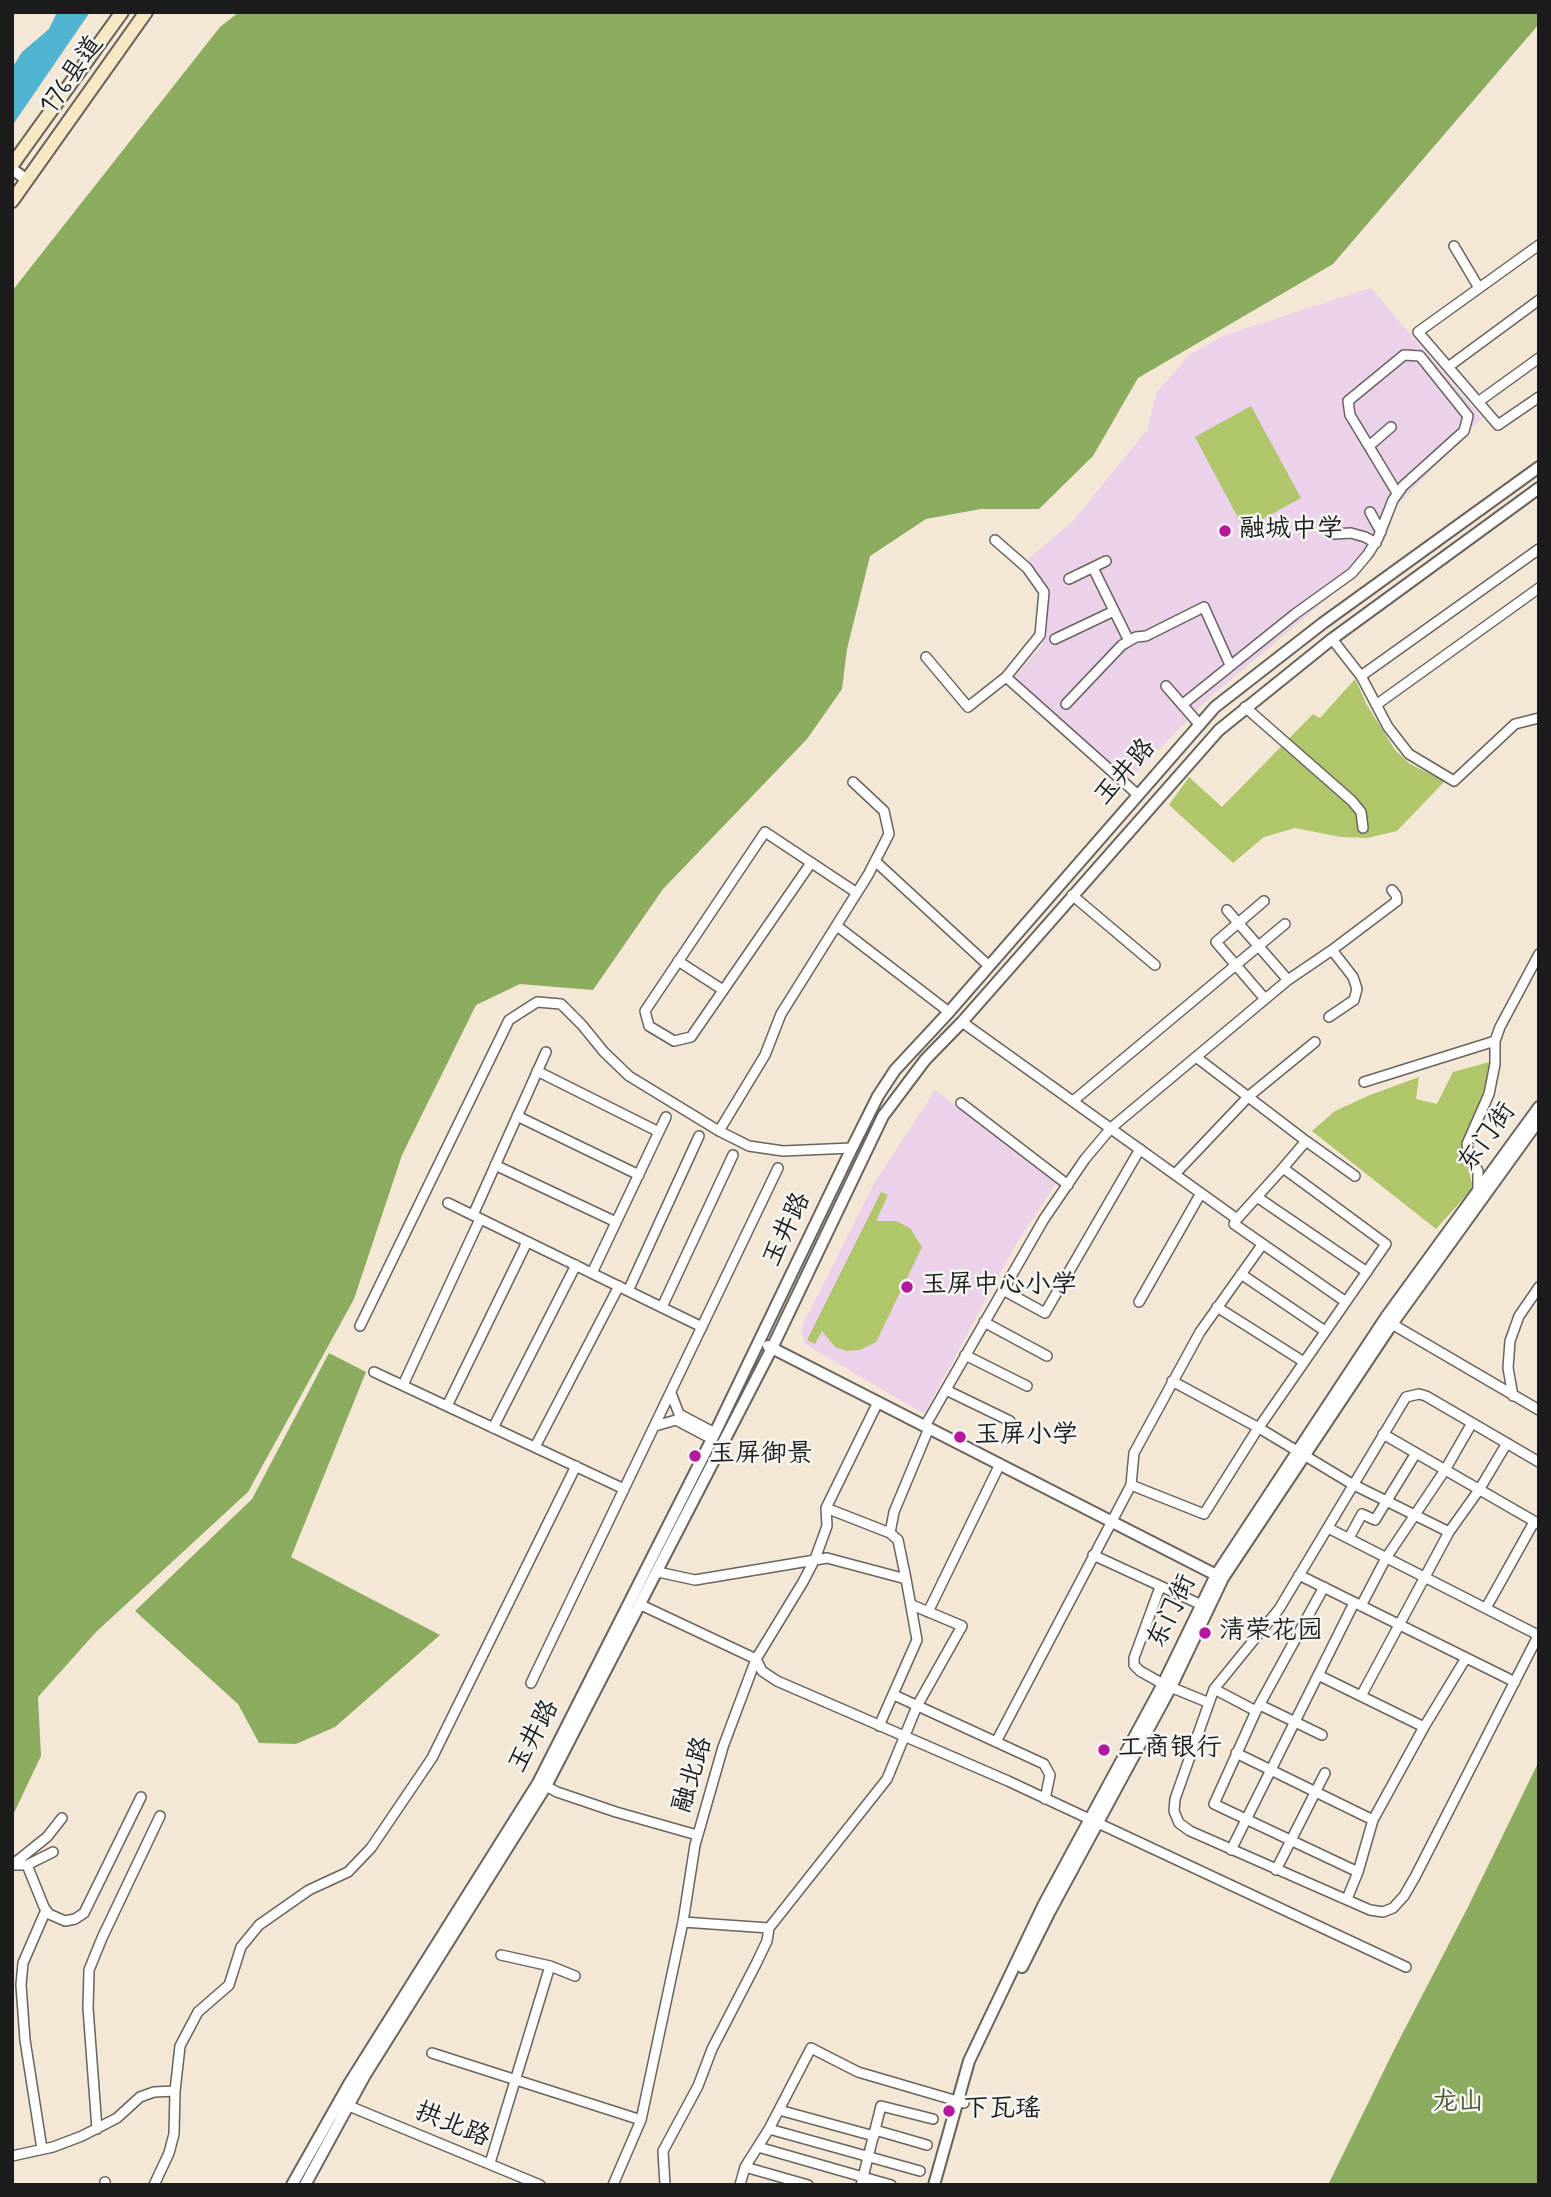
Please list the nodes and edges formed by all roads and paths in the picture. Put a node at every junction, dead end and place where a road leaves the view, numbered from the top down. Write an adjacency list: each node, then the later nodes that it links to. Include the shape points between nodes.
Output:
1 (122, 12): 3 (main road, 176县道)
2 (146, 12): 4 (main road, 176县道)
3 (12, 167): 4 (street)
4 (27, 180): 5 (main road, 176县道)
5 (12, 201)
6 (1539, 245): 8 (street)
7 (1454, 246): 8 (street)
8 (1479, 288): 11 (street, via 1418,332)
9 (1539, 300): 11 (street)
10 (1538, 360): 13 (street)
11 (1448, 367): 13 (street)
12 (1539, 397): 13 (street, via 1498,425)
13 (1478, 402)
14 (1391, 427): 15 (street)
15 (1368, 446): 18 (street); 18 (street, via 1350,415 1348,401 1404,355 1420,356 1468,416 1464,431)
16 (1539, 467): 43 (street, 玉井路, via 1323,623)
17 (1539, 488): 31 (street, 玉井路)
18 (1397, 494): 20 (street)
19 (1370, 512): 20 (street)
20 (1381, 532): 23 (street)
21 (1334, 534): 23 (street, via 1351,533)
22 (995, 540): 36 (street, via 1027,568 1044,592 1040,635)
23 (1376, 543): 34 (street, via 1352,573)
24 (1539, 549): 35 (street)
25 (1106, 561): 26 (street)
26 (1093, 568): 27 (street); 29 (street)
27 (1069, 579)
28 (1539, 588): 40 (street)
29 (1114, 611): 30 (street); 32 (street)
30 (1055, 639)
31 (1332, 639): 35 (street); 41 (street, 玉井路)
32 (1129, 641): 34 (street, via 1204,607); 38 (street)
33 (926, 657): 36 (street, via 968,707)
34 (1230, 665): 39 (street)
35 (1361, 676): 40 (street)
36 (1006, 677): 45 (street)
37 (1166, 686): 39 (street)
38 (1066, 704)
39 (1183, 704): 43 (street)
40 (1376, 705): 42 (street, via 1409,754 1454,781 1516,724)
41 (1245, 707): 46 (street, via 1352,801 1361,812); 51 (street, 玉井路, via 1219,730)
42 (1539, 718)
43 (1199, 724): 45 (street, 玉井路)
44 (853, 782): 47 (street, via 884,811 889,834)
45 (1138, 794): 63 (street, 玉井路)
46 (1363, 828)
47 (875, 861): 50 (street); 63 (street)
48 (811, 863): 50 (street); 60 (street, via 765,832); 65 (street)
49 (1392, 890): 58 (street, via 1397,901)
50 (857, 894): 56 (street)
51 (1072, 895): 61 (street); 69 (street, 玉井路)
52 (1264, 901): 54 (street)
53 (1227, 910): 54 (street)
54 (1238, 923): 57 (street); 62 (street, via 1216,942)
55 (1285, 924): 57 (street)
56 (836, 926): 67 (street); 83 (street, via 781,1014 765,1055)
57 (1258, 946): 62 (street); 64 (street)
58 (1332, 950): 64 (street); 68 (street, via 1357,989 1353,1000)
59 (1539, 954): 70 (street)
60 (678, 961): 65 (street); 65 (street, via 645,1010 649,1026 674,1041 691,1037)
61 (1155, 965)
62 (1236, 965): 66 (street); 76 (street)
63 (989, 966): 67 (street, 玉井路)
64 (1288, 980): 66 (street)
65 (723, 990)
66 (1265, 999): 73 (street)
67 (949, 1012): 87 (street, 玉井路, via 895,1070)
68 (1329, 1017)
69 (961, 1023): 76 (street); 124 (street, 玉井路, via 925,1060 883,1116)
70 (1495, 1041): 75 (street); 97 (street, via 1489,1094 1467,1144 1478,1171)
71 (1315, 1042): 93 (street, via 1249,1096)
72 (546, 1052): 74 (street)
73 (1196, 1058): 82 (street); 86 (street)
74 (537, 1071): 79 (street); 84 (street)
75 (1364, 1082)
76 (1073, 1101): 82 (street)
77 (961, 1103): 96 (street)
78 (1539, 1107): 97 (street, 东门街)
79 (517, 1116): 90 (street); 94 (street)
80 (666, 1117): 84 (street)
81 (1539, 1120): 101 (street, 东门街)
82 (1111, 1128): 88 (street); 96 (street)
83 (719, 1131): 87 (street, via 750,1146 783,1151); 120 (street, via 629,1076 561,1003 537,1002 509,1020)
84 (659, 1132): 94 (street)
85 (699, 1136): 112 (street)
86 (1306, 1141): 92 (street); 95 (street)
87 (852, 1147): 123 (street, 玉井路)
88 (1140, 1149): 93 (street); 113 (street, via 1045,1313)
89 (733, 1155): 116 (street)
90 (495, 1165): 102 (street); 104 (street)
91 (778, 1168): 121 (street)
92 (1283, 1168): 99 (street); 108 (street, via 1386,1244)
93 (1175, 1174): 98 (street)
94 (639, 1175): 104 (street)
95 (1355, 1176)
96 (1068, 1185): 113 (street)
97 (1479, 1190): 101 (street); 149 (street, 东门街, via 1386,1318)
98 (1201, 1193): 103 (street); 114 (street)
99 (1257, 1197): 103 (street); 108 (street)
100 (448, 1203): 102 (street)
101 (1475, 1208): 119 (street, 东门街)
102 (476, 1217): 105 (street); 130 (street)
103 (1237, 1219): 106 (street, via 1234,1224)
104 (616, 1222): 109 (street)
105 (527, 1241): 107 (street); 136 (street)
106 (1262, 1245): 110 (street); 115 (street)
107 (576, 1265): 109 (street); 142 (street)
108 (1367, 1272): 115 (street)
109 (592, 1273): 112 (street)
110 (1241, 1273): 117 (street); 122 (street)
111 (1539, 1287): 134 (street, via 1510,1341)
112 (623, 1289): 116 (street); 147 (street)
113 (1003, 1290): 118 (street)
114 (1139, 1302)
115 (1346, 1302): 122 (street)
116 (662, 1307): 121 (street)
117 (1217, 1307): 127 (street); 129 (street)
118 (984, 1322): 125 (street); 126 (street)
119 (1392, 1324): 134 (street); 149 (street, 东门街)
120 (360, 1326)
121 (702, 1327): 133 (street)
122 (1325, 1331): 127 (street)
123 (760, 1342): 124 (street); 145 (street, 玉井路)
124 (772, 1348): 135 (street); 170 (street, 玉井路)
125 (965, 1354): 131 (street); 132 (street)
126 (1047, 1356)
127 (1304, 1362): 143 (street)
128 (374, 1372): 130 (street)
129 (1172, 1381): 143 (street); 155 (street, via 1134,1453)
130 (403, 1385): 136 (street)
131 (1027, 1386)
132 (946, 1390): 138 (street); 141 (street)
133 (671, 1393): 140 (street); 145 (street, via 679,1414)
134 (1513, 1395): 137 (street)
135 (878, 1402): 141 (street); 159 (street, 融北路)
136 (447, 1406): 142 (street)
137 (1539, 1410)
138 (1010, 1421)
139 (1472, 1423): 144 (street, via 1426,1396 1412,1395 1402,1402); 146 (street); 153 (street)
140 (655, 1426): 145 (street, via 676,1420); 156 (street)
141 (927, 1427): 151 (street); 165 (street)
142 (493, 1428): 147 (street)
143 (1259, 1428): 149 (street); 155 (street, via 1204,1514)
144 (1383, 1434): 148 (street); 154 (street)
145 (714, 1436): 206 (street, 玉井路)
146 (1507, 1443): 150 (street); 157 (street)
147 (535, 1447): 152 (street)
148 (1416, 1453): 153 (street); 158 (street)
149 (1300, 1454): 154 (street); 172 (street, 东门街)
150 (1539, 1462)
151 (1000, 1464): 161 (street); 182 (street)
152 (576, 1466): 156 (street); 233 (street, via 432,1758 371,1848 348,1872 309,1890 259,1925 241,1947 229,1985 198,2012 180,2046)
153 (1445, 1470): 157 (street); 160 (street)
154 (1352, 1484): 158 (street); 163 (street)
155 (1131, 1485): 161 (street)
156 (624, 1489): 189 (street)
157 (1479, 1490): 162 (street); 164 (street)
158 (1387, 1501): 160 (street); 166 (street, via 1375,1520 1362,1514)
159 (826, 1508): 165 (street); 169 (street, 融北路, via 827,1526)
160 (1415, 1515): 164 (street); 168 (street)
161 (1111, 1521): 167 (street); 172 (street)
162 (1536, 1523): 181 (street)
163 (1328, 1528): 166 (street); 171 (street)
164 (1449, 1532): 173 (street)
165 (890, 1533): 174 (street, via 898,1541)
166 (1349, 1538): 168 (street)
167 (1093, 1555): 175 (street); 202 (street)
168 (1386, 1558): 173 (street); 177 (street)
169 (814, 1559): 170 (street, via 695,1580); 174 (street, via 827,1558); 186 (street, 融北路)
170 (658, 1572): 178 (street, 玉井路)
171 (1299, 1575): 176 (street); 191 (street, via 1279,1609)
172 (1220, 1576): 180 (street, 东门街)
173 (1424, 1577): 181 (street); 183 (street)
174 (906, 1579): 179 (street)
175 (1160, 1587): 180 (street); 190 (street, via 1134,1665)
176 (1324, 1587): 177 (street); 196 (street)
177 (1358, 1604): 183 (street); 187 (street)
178 (641, 1605): 186 (street); 206 (street, 玉井路)
179 (912, 1605): 182 (street); 192 (street, via 917,1640)
180 (1204, 1606): 190 (street, 东门街)
181 (1486, 1608): 184 (street)
182 (928, 1612): 195 (street, via 962,1626)
183 (1398, 1625): 185 (street); 193 (street)
184 (1539, 1635): 188 (street)
185 (1466, 1658): 188 (street); 199 (street)
186 (756, 1659): 198 (street, via 762,1671 777,1681); 215 (street, 融北路)
187 (1318, 1675): 193 (street); 197 (street)
188 (1515, 1682): 223 (street, via 1404,1896 1383,1912)
189 (531, 1683)
190 (1167, 1685): 194 (street); 214 (street, 东门街)
191 (1214, 1689): 194 (street); 196 (street)
192 (894, 1695): 195 (street); 198 (street)
193 (1361, 1696): 199 (street)
194 (1208, 1702): 217 (street, via 1174,1811 1179,1823 1190,1831)
195 (917, 1706): 200 (street); 202 (street)
196 (1258, 1708): 197 (street); 203 (street)
197 (1294, 1721): 201 (street); 204 (street)
198 (879, 1726): 200 (street)
199 (1424, 1727): 213 (street)
200 (905, 1735): 209 (street); 226 (street, via 887,1779)
201 (1322, 1735)
202 (996, 1742): 209 (street, via 1044,1764 1050,1775)
203 (1236, 1753): 204 (street); 212 (street, via 1214,1804)
204 (1271, 1770): 207 (street); 212 (street)
205 (1325, 1773): 207 (street)
206 (542, 1784): 215 (street); 235 (street, 玉井路); 252 (street, 玉井路, via 356,2073)
207 (1316, 1792): 213 (street); 216 (street)
208 (141, 1797): 224 (street, via 84,1913 65,1921)
209 (1045, 1799): 214 (street)
210 (160, 1815): 239 (street, via 89,1970)
211 (62, 1818): 219 (street, via 47,1837)
212 (1247, 1819): 216 (street); 217 (street)
213 (1373, 1820): 222 (street)
214 (1092, 1822): 229 (street); 234 (street, 东门街, via 975,2064)
215 (697, 1835): 225 (street, 融北路)
216 (1290, 1839): 221 (street); 222 (street)
217 (1231, 1850): 221 (street)
218 (53, 1852): 220 (street)
219 (12, 1865): 220 (street)
220 (27, 1866): 224 (street)
221 (1276, 1870): 223 (street)
222 (1358, 1872): 223 (street)
223 (1347, 1899)
224 (46, 1910): 244 (street, via 23,1963 21,1986)
225 (683, 1922): 226 (street); 238 (street, 融北路)
226 (769, 1928): 256 (street, via 767,1941 663,2151)
227 (501, 1955): 228 (street)
228 (550, 1966): 230 (street); 232 (street)
229 (1406, 1967)
230 (575, 1976)
231 (432, 2053): 232 (street)
232 (516, 2080): 238 (street); 247 (street)
233 (175, 2091): 239 (street, via 154,2091 140,2097); 251 (street, via 170,2153)
234 (962, 2102): 236 (street, via 858,2072 811,2048); 260 (street, 东门街); 261 (street, 东门街)
235 (348, 2106): 247 (street, 拱北路); 253 (street, 玉井路)
236 (779, 2110): 240 (street); 241 (street)
237 (933, 2119): 241 (street, via 881,2106)
238 (641, 2120): 255 (street, 融北路)
239 (97, 2129): 244 (street)
240 (769, 2129): 243 (street); 246 (street)
241 (875, 2133): 242 (street); 246 (street)
242 (927, 2145)
243 (758, 2147): 248 (street); 250 (street)
244 (42, 2149): 245 (street)
245 (12, 2155)
246 (869, 2156): 249 (street); 250 (street)
247 (490, 2163): 254 (street, 拱北路)
248 (745, 2168): 257 (street); 258 (street)
249 (920, 2171)
250 (862, 2181): 259 (street)
251 (154, 2185)
252 (292, 2185)
253 (305, 2185)
254 (540, 2185)
255 (612, 2185)
256 (665, 2185)
257 (740, 2185)
258 (808, 2185)
259 (891, 2185)
260 (934, 2185)
261 (941, 2185)

